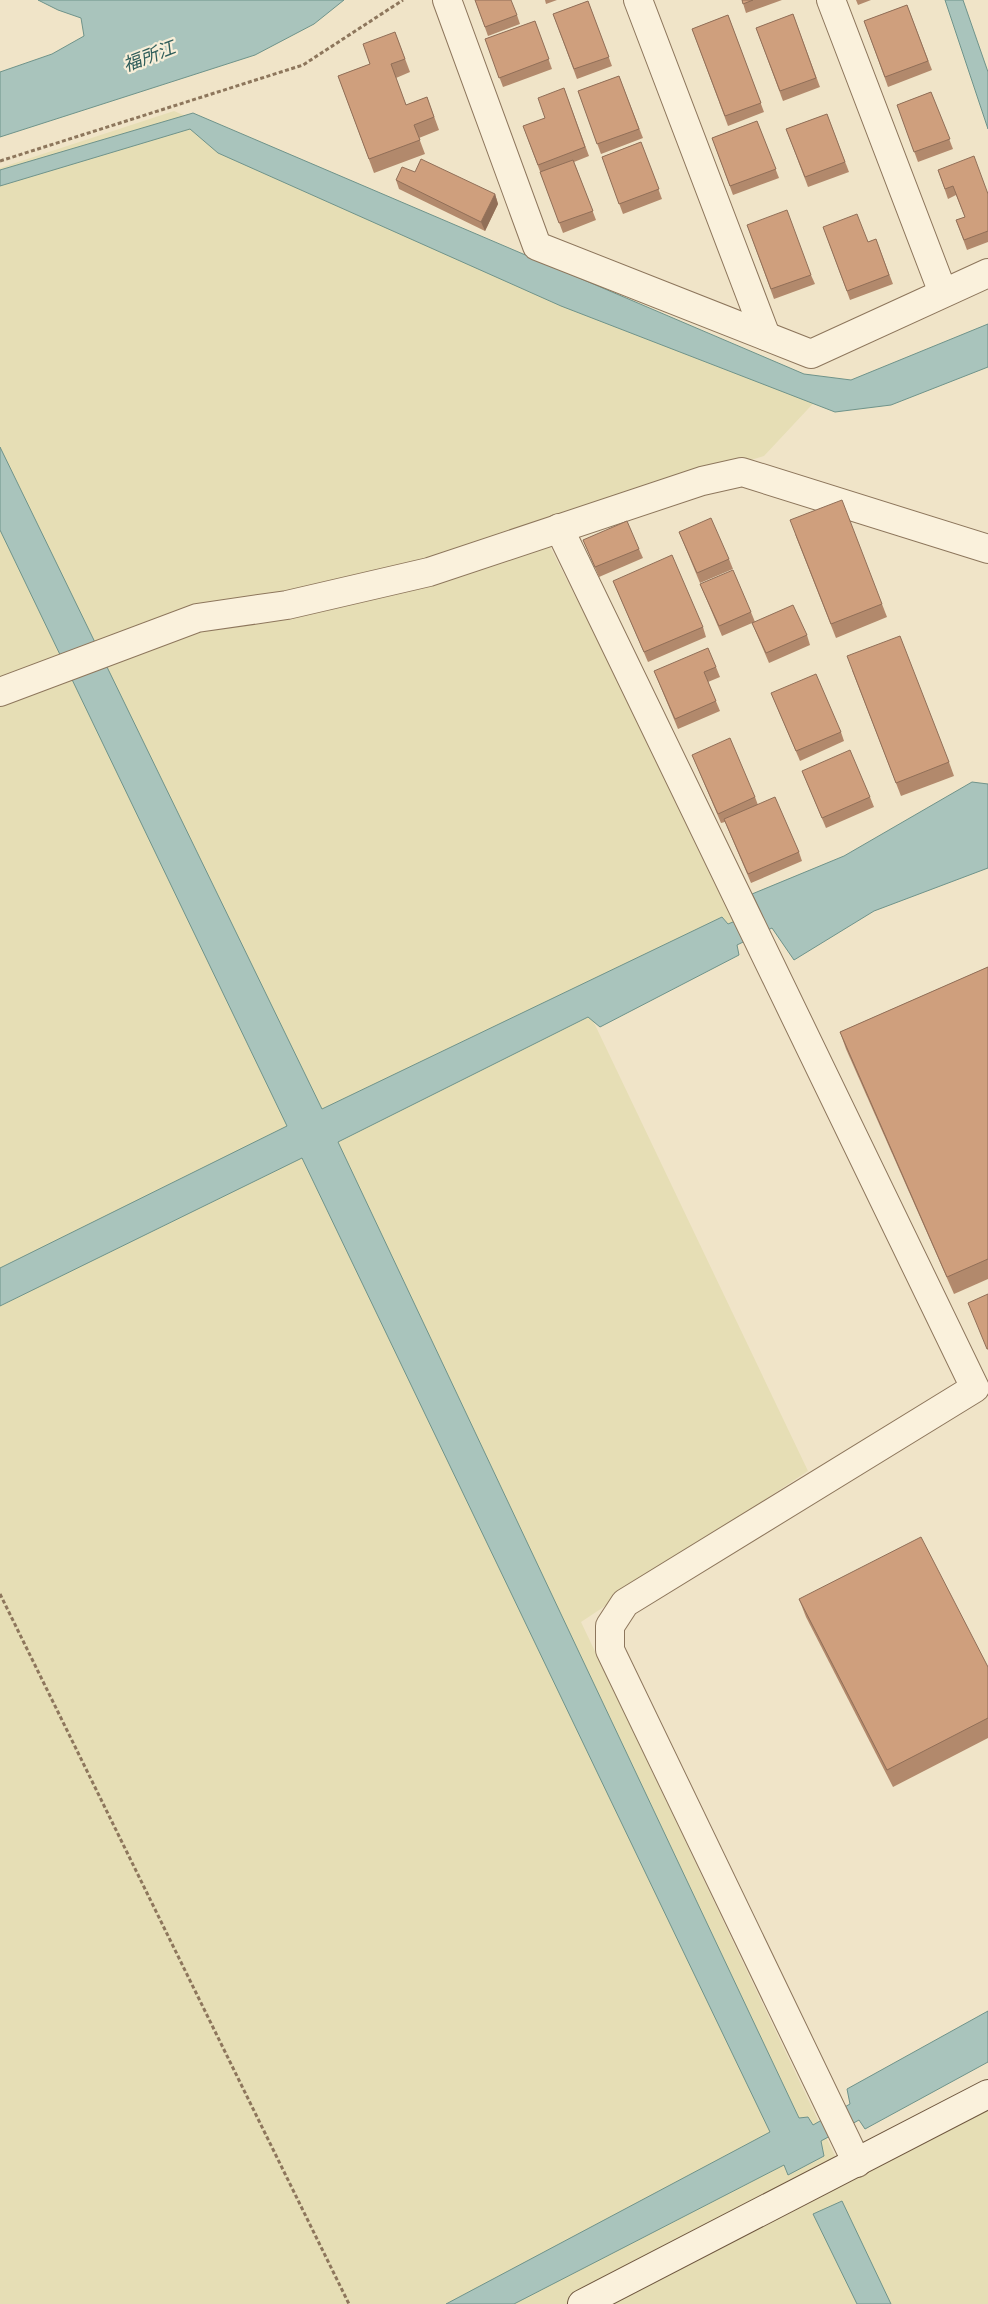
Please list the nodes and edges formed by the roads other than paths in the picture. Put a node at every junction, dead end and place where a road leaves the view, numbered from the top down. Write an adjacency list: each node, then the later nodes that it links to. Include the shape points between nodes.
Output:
1 (447, 0): 6 (street, via 537,246)
2 (638, 0): 6 (street)
3 (831, 0): 5 (street)
4 (988, 273): 5 (street)
5 (943, 293): 6 (street, via 811,354)
6 (766, 336)
7 (559, 528): 8 (street, via 702,481 742,472); 9 (street, via 429,572 287,605 197,618); 11 (street, via 975,1388 625,1603 610,1626 610,1650)
8 (988, 549)
9 (0, 692)
10 (988, 2094): 11 (street)
11 (856, 2163): 12 (street)
12 (582, 2304)

